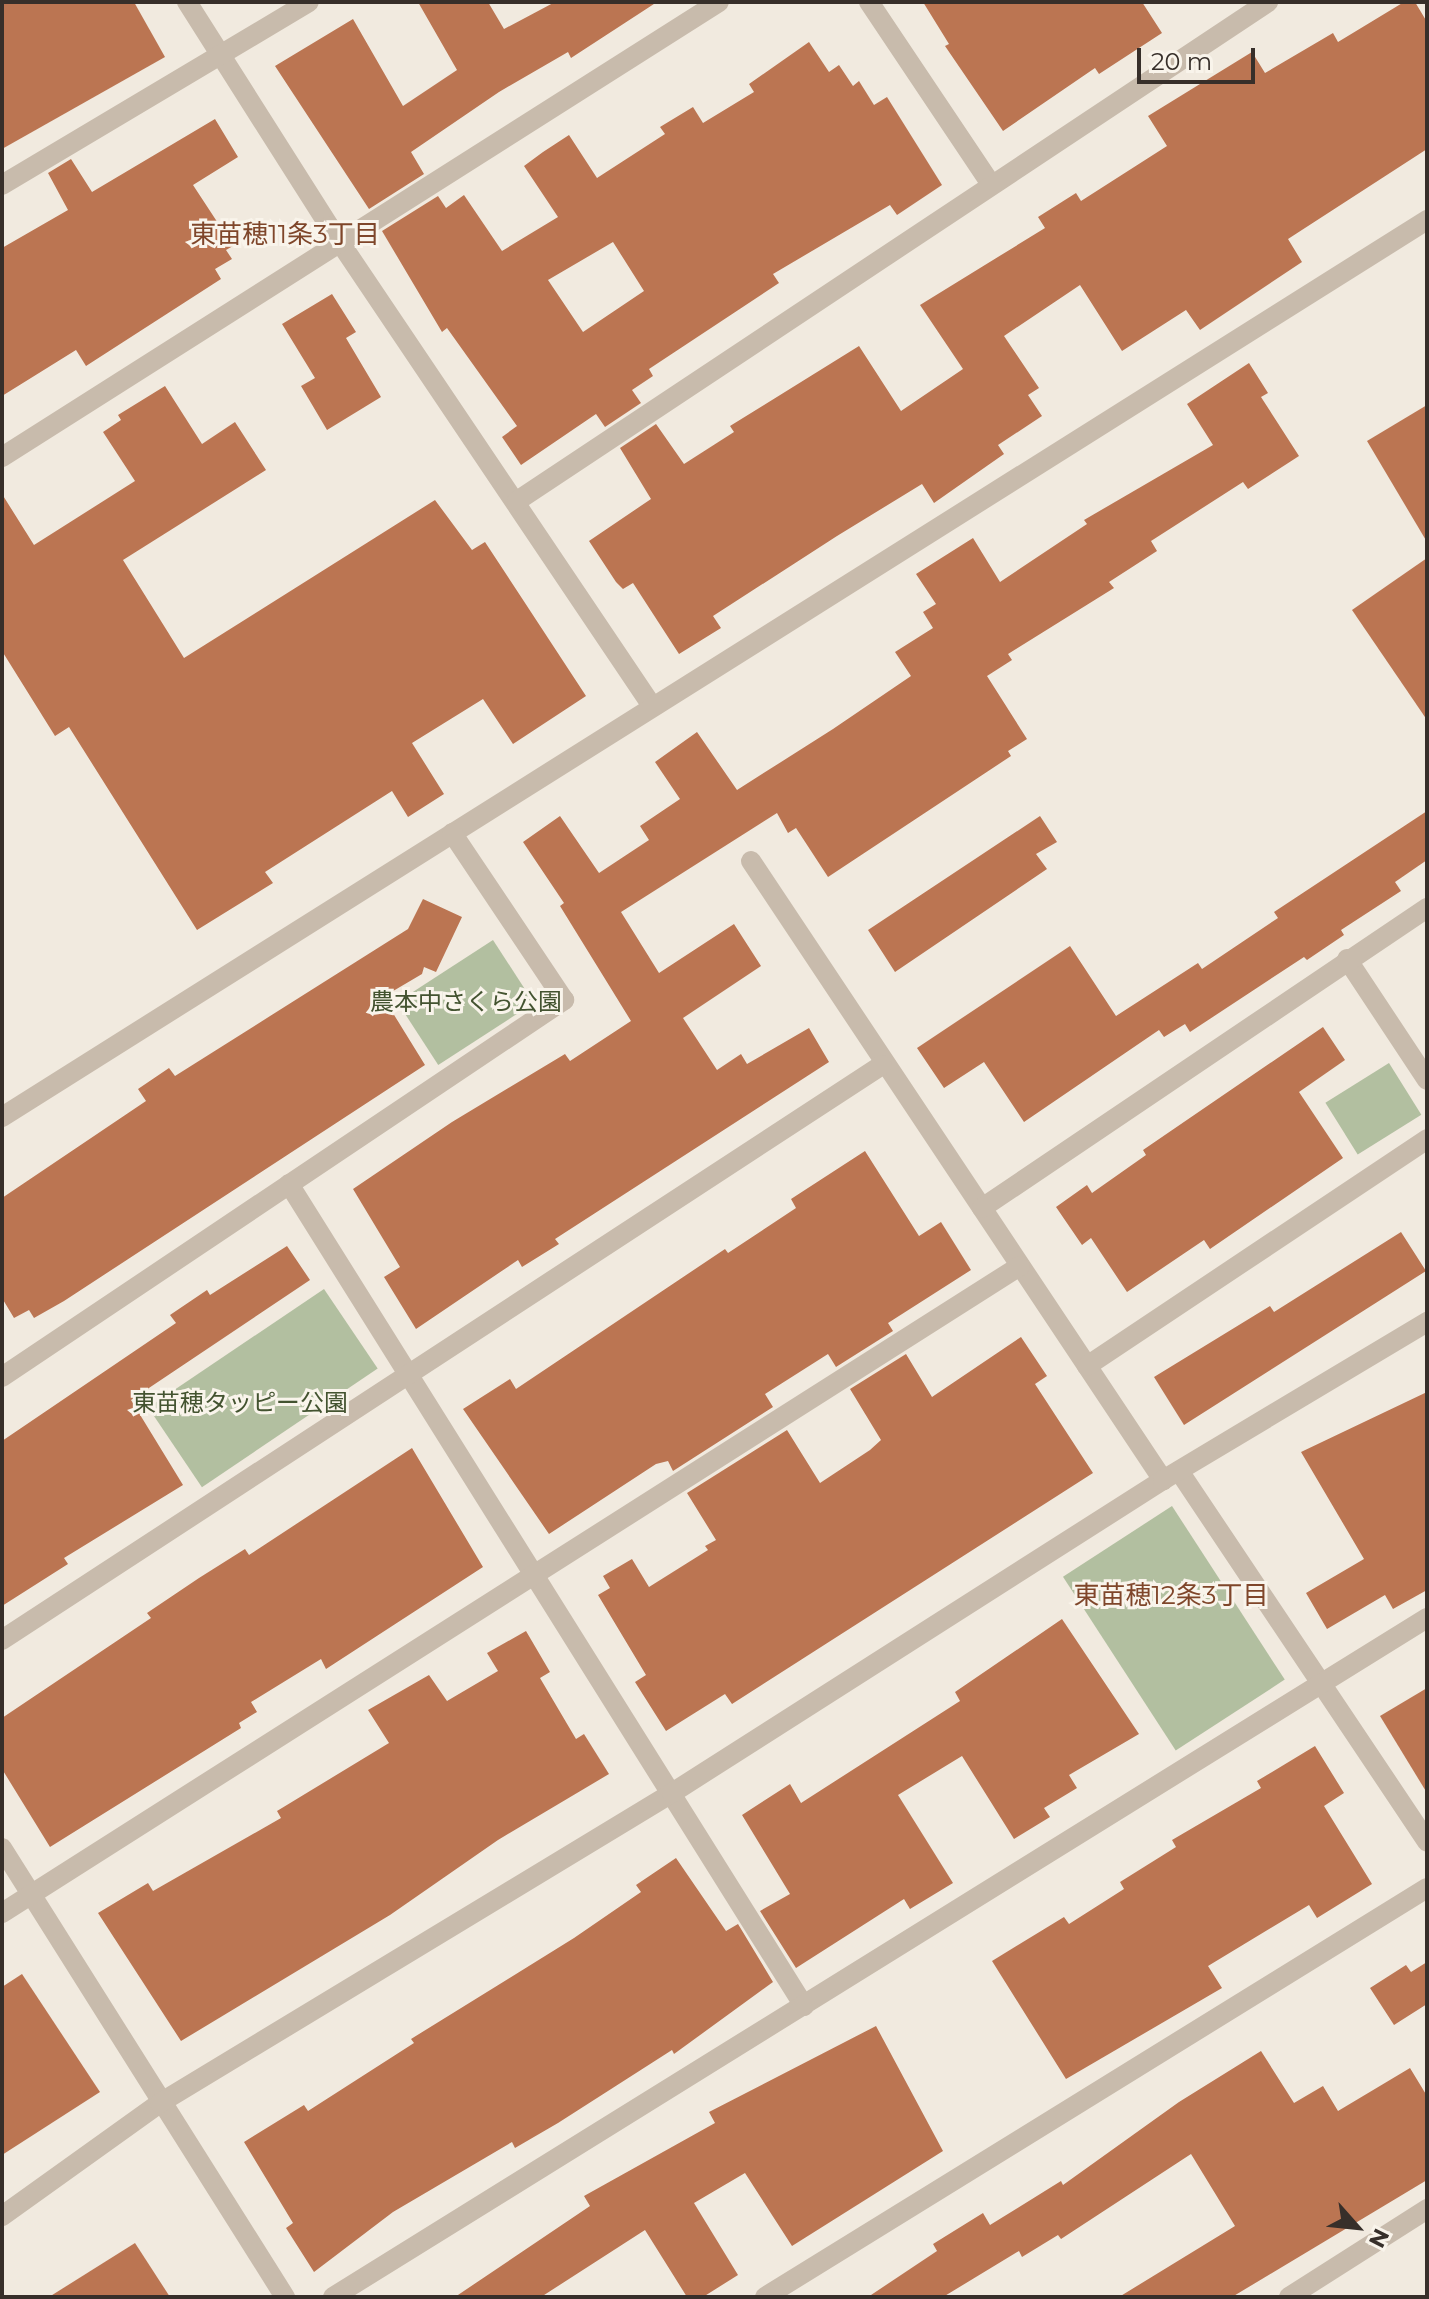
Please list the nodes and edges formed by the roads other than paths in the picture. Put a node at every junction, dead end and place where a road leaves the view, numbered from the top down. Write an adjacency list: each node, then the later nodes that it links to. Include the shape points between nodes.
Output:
1 (187, 2): 6 (street)
2 (309, 2): 6 (street)
3 (719, 2): 10 (street)
4 (869, 2): 7 (street)
5 (1268, 2): 7 (street)
6 (219, 54): 8 (street); 10 (street)
7 (990, 183): 12 (street)
8 (2, 185)
9 (1427, 220): 13 (street)
10 (343, 240): 11 (street); 12 (street)
11 (2, 457)
12 (517, 501): 13 (street)
13 (652, 706): 14 (street)
14 (452, 833): 20 (street); 22 (street, via 564,1000)
15 (751, 861): 18 (street)
16 (1427, 908): 17 (street)
17 (1347, 959): 19 (street); 23 (street)
18 (882, 1065): 23 (street); 27 (street)
19 (1427, 1080)
20 (2, 1117)
21 (1427, 1139): 26 (street)
22 (289, 1184): 27 (street); 28 (street)
23 (982, 1208): 24 (street)
24 (1020, 1266): 26 (street); 30 (street)
25 (1427, 1322): 29 (street)
26 (1087, 1366): 29 (street)
27 (408, 1374): 30 (street); 32 (street)
28 (2, 1377)
29 (1171, 1476): 33 (street); 34 (street)
30 (532, 1572): 34 (street); 38 (street)
31 (1427, 1618): 33 (street)
32 (2, 1640)
33 (1322, 1683): 35 (street); 40 (street)
34 (672, 1793): 40 (street); 41 (street)
35 (1427, 1842)
36 (2, 1848): 38 (street)
37 (1427, 1888): 46 (street)
38 (31, 1894): 39 (street); 41 (street)
39 (2, 1913)
40 (804, 2006): 45 (street)
41 (160, 2103): 43 (street); 44 (street)
42 (1427, 2209): 47 (street)
43 (2, 2216)
44 (285, 2297)
45 (333, 2297)
46 (765, 2297)
47 (1289, 2297)

